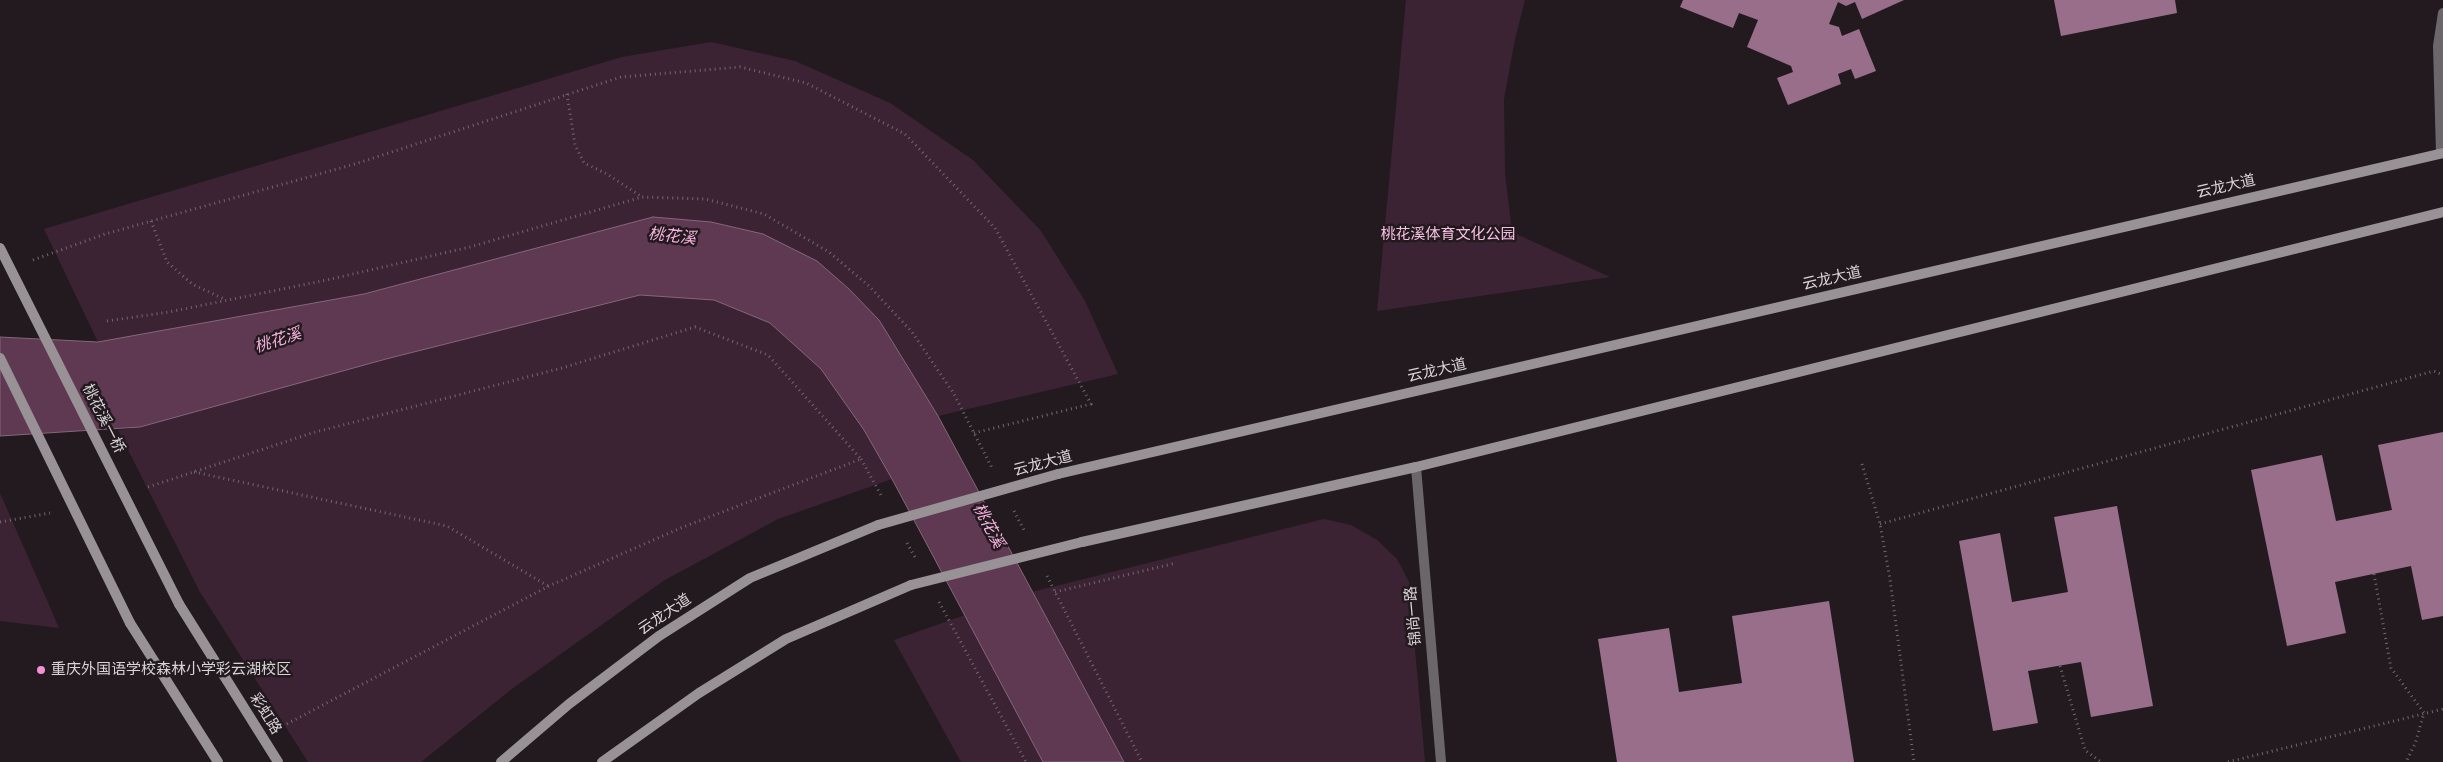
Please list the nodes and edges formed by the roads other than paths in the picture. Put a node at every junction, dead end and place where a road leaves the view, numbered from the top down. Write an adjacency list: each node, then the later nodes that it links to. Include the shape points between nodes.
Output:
1 (2443, 13): 2 (street, via 2438,46)
2 (2442, 153): 10 (main road, 云龙大道, bridge, via 1058,474 878,525 742,583 659,636 569,704)
3 (2443, 212): 6 (main road)
4 (0, 248): 7 (main road, 桃花溪一桥, bridge)
5 (0, 358): 8 (main road, bridge, via 130,623)
6 (1416, 467): 11 (main road, bridge, via 1082,542 911,586 786,639 699,693); 12 (street, 锦尚一路)
7 (180, 604): 9 (main road, 彩虹路)
8 (218, 762)
9 (278, 762)
10 (501, 762)
11 (602, 762)
12 (1441, 762)

